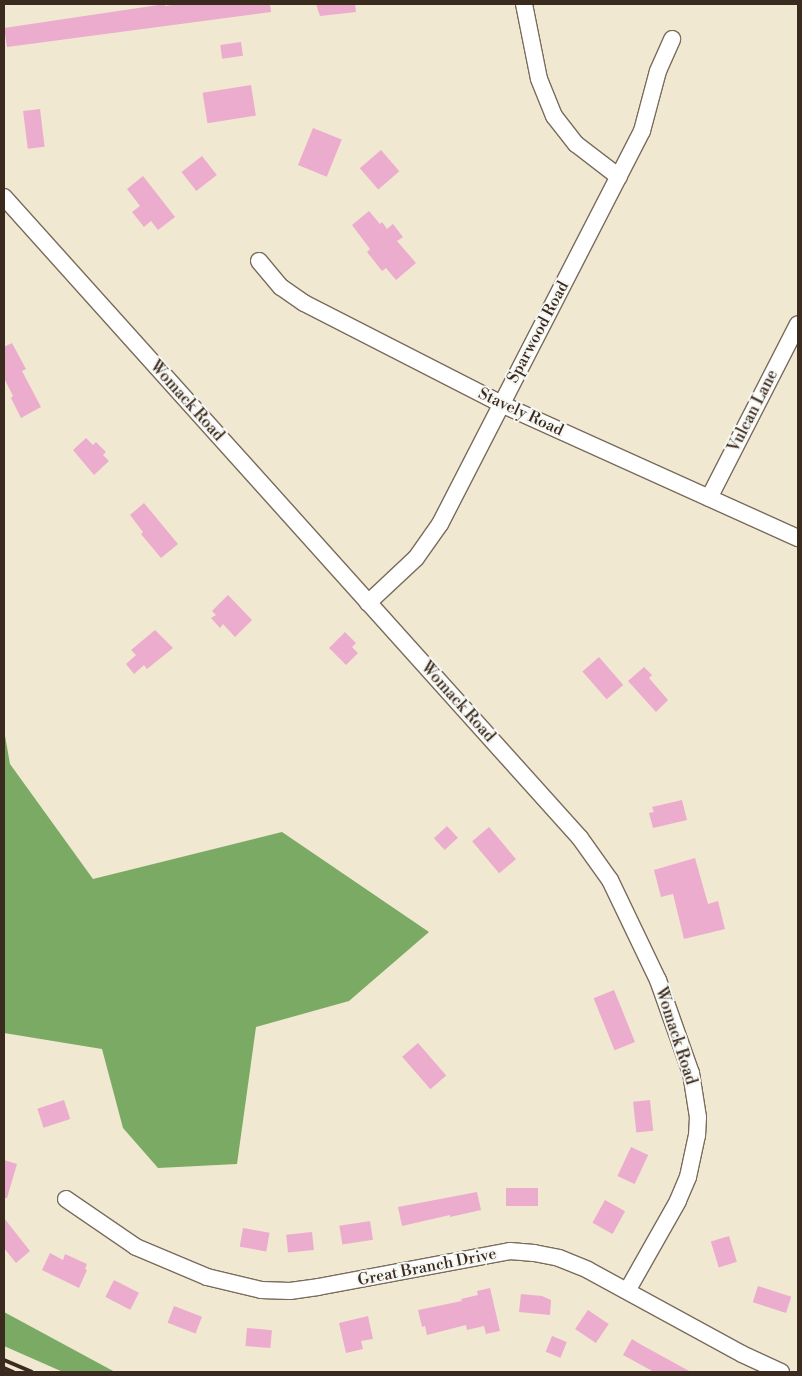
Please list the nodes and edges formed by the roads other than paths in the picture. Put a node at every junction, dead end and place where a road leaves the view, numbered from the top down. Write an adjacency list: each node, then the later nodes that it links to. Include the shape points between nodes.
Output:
1 (524, 4): 3 (street, via 539,79 554,116 576,144)
2 (672, 39): 3 (street, Sparwood Road, via 658,71 642,131)
3 (619, 177): 7 (street, Sparwood Road)
4 (4, 197): 10 (street, Womack Road)
5 (259, 261): 7 (street, Stavely Road, via 281,287 304,303)
6 (797, 330): 8 (street, Vulcan Lane)
7 (501, 404): 8 (street, Stavely Road); 10 (street, Sparwood Road, via 428,543)
8 (709, 498): 9 (street, Stavely Road)
9 (798, 538)
10 (368, 603): 12 (street, Womack Road, via 580,838 622,900 658,980 691,1073 698,1117 697,1135 688,1177 678,1201)
11 (66, 1199): 12 (street, Great Branch Drive, via 136,1246 207,1277 261,1290 318,1288 510,1251 559,1258)
12 (627, 1291): 13 (street, Great Branch Drive)
13 (781, 1372)

